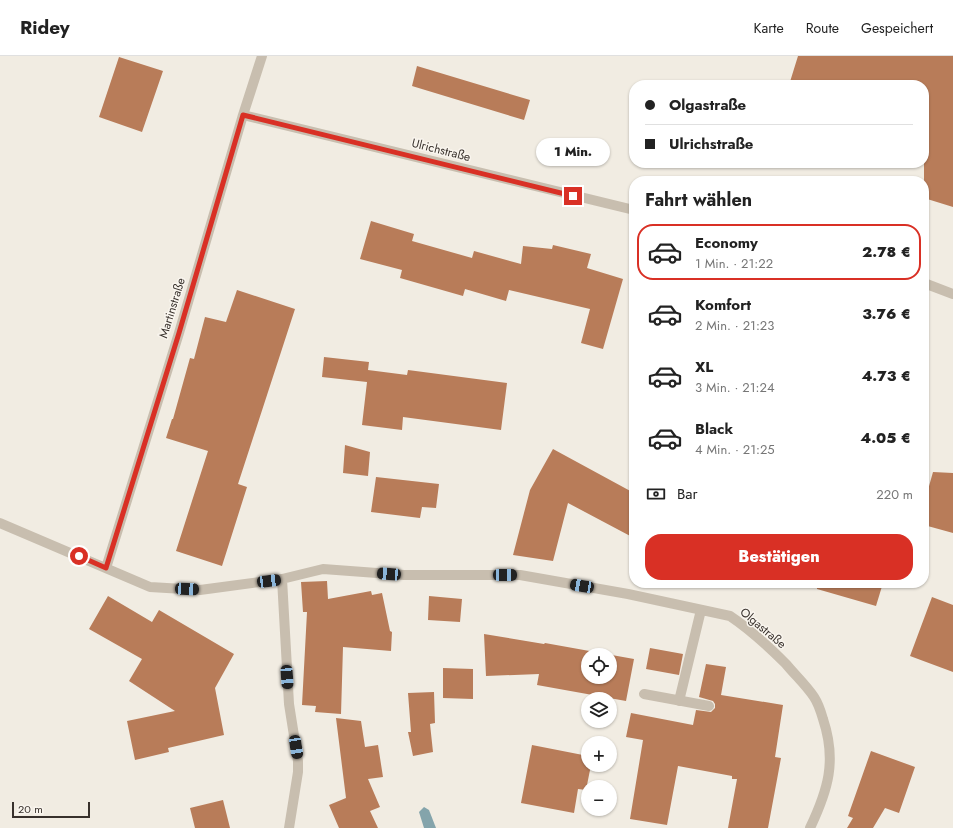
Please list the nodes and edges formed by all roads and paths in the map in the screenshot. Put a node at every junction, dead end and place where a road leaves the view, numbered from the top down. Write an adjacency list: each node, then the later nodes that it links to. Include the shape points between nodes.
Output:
1 (262, 56): 2 (street, Martinstraße)
2 (243, 115): 3 (street, Ulrichstraße); 7 (street, Martinstraße)
3 (629, 209)
4 (929, 285): 5 (street)
5 (953, 294)
6 (0, 523): 7 (street, Olgastraße)
7 (106, 568): 8 (street, Olgastraße, via 150,587 200,590)
8 (282, 579): 9 (street, Olgastraße, via 323,569 404,575 520,575); 13 (street, via 289,704 298,761)
9 (701, 610): 11 (street); 14 (street, Olgastraße, via 730,616 743,625 775,654 814,698 828,736 830,759 828,781)
10 (644, 694): 11 (street)
11 (679, 701): 12 (street)
12 (709, 706)
13 (288, 828)
14 (810, 828)

